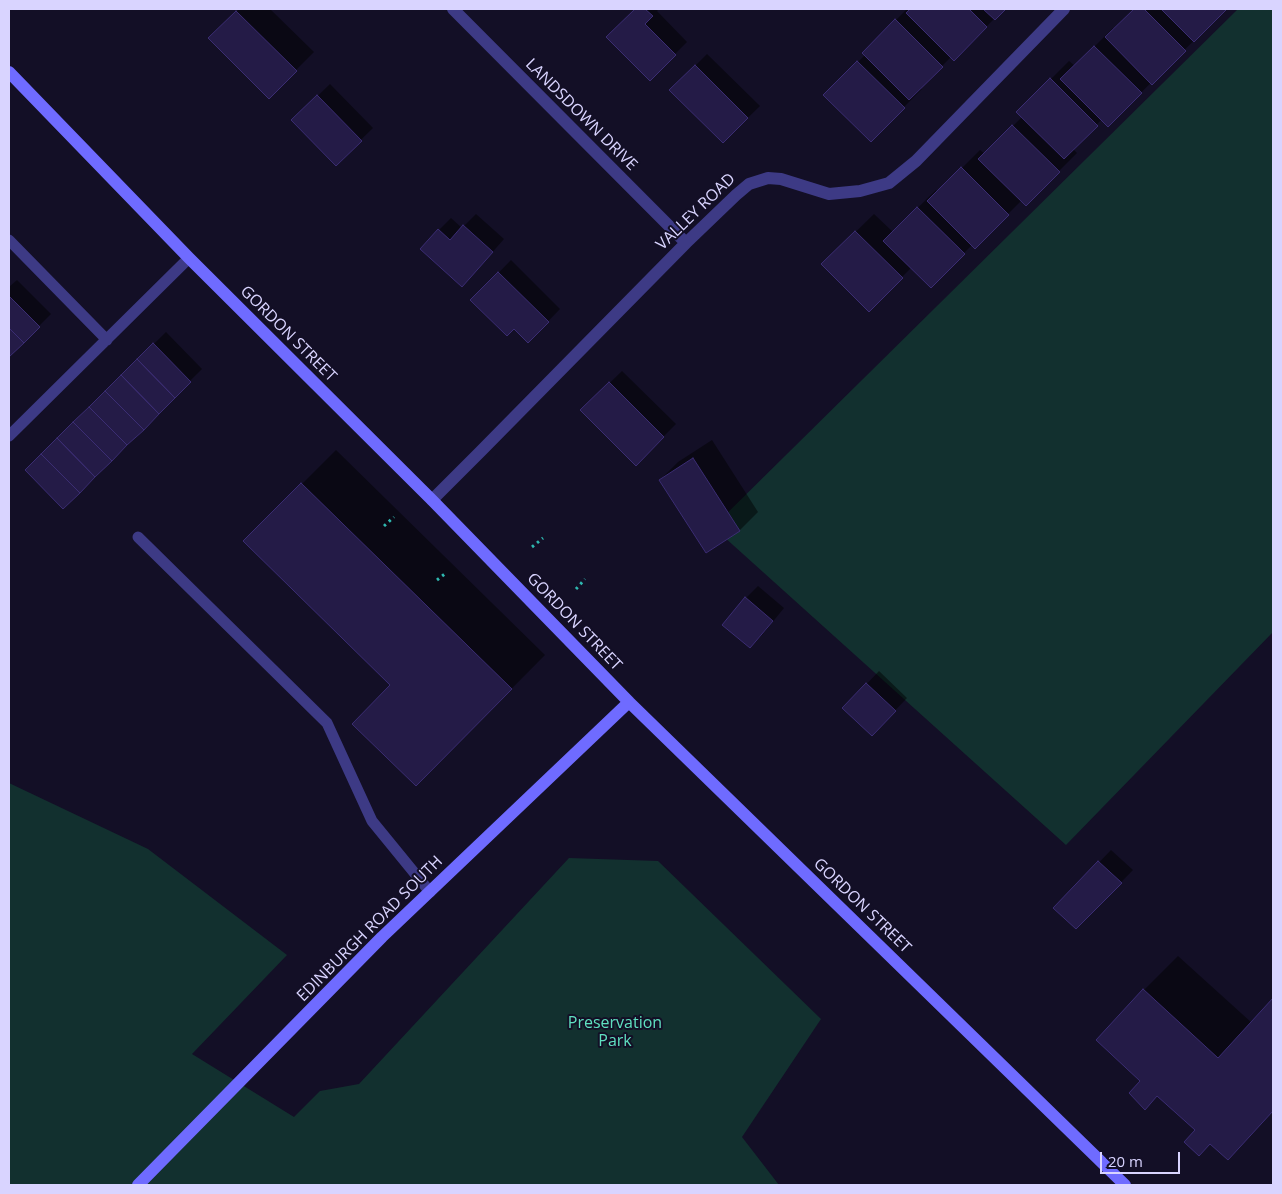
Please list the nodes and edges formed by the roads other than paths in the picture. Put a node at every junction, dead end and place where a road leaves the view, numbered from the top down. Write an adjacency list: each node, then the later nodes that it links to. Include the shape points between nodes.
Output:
1 (453, 9): 5 (street, LANDSDOWN DRIVE)
2 (1064, 9): 5 (street, VALLEY ROAD, via 916,161 889,183 860,191 829,194 768,178 749,184)
3 (9, 72): 6 (main road, GORDON STREET)
4 (9, 240): 7 (lane)
5 (686, 243): 9 (street, VALLEY ROAD)
6 (189, 258): 7 (lane); 9 (main road, GORDON STREET)
7 (107, 340): 8 (lane)
8 (9, 436)
9 (432, 500): 11 (main road, GORDON STREET)
10 (138, 538): 12 (lane, via 327,723 372,821)
11 (629, 702): 12 (main road, EDINBURGH ROAD SOUTH); 14 (main road, GORDON STREET)
12 (430, 892): 13 (main road, EDINBURGH ROAD SOUTH)
13 (138, 1185)
14 (1125, 1185)

